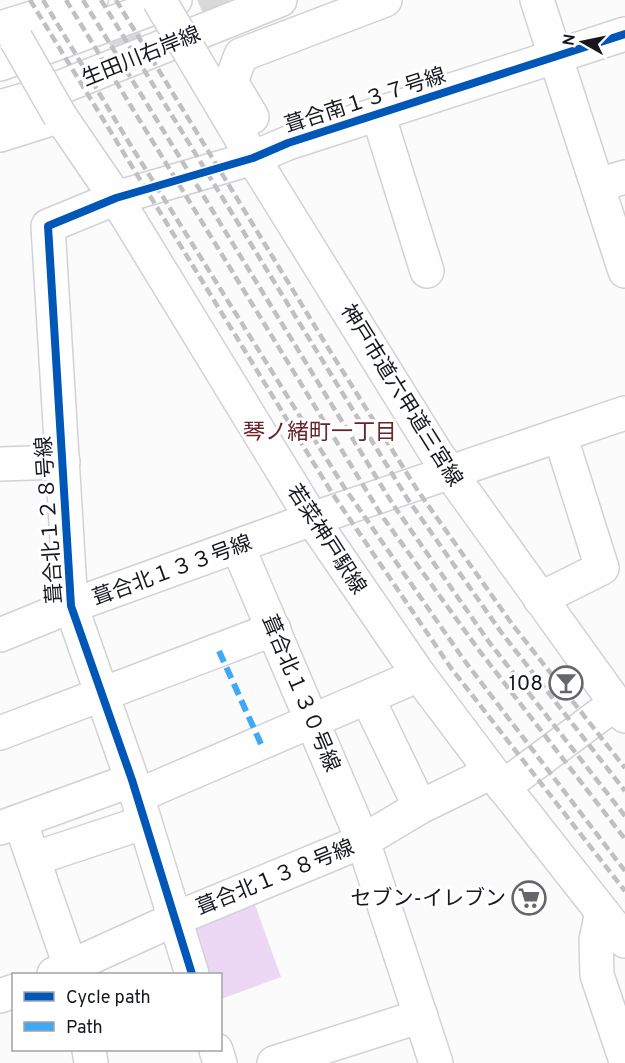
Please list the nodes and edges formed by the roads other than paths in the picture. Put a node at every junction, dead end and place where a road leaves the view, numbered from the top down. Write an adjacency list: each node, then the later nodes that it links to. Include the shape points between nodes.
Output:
1 (91, 0): 7 (street)
2 (159, 0): 14 (street, 神戸市道六甲道三宮線, bridge)
3 (175, 0): 7 (street, 生田川右岸線)
4 (280, 0): 10 (street, 生田川右岸線, via 41,95)
5 (385, 0): 14 (street, via 241,55 231,82 257,125)
6 (537, 0): 9 (street)
7 (5, 33): 12 (street, 若菜神戸駅線, bridge)
8 (625, 34): 9 (street, 葺合南１３７号線)
9 (555, 57): 11 (street, 葺合南１３７号線); 15 (street)
10 (0, 107)
11 (378, 114): 14 (street, 葺合南１３７号線); 18 (street)
12 (60, 116): 13 (street); 16 (street, 若菜神戸駅線)
13 (0, 135)
14 (253, 158): 16 (street, 葺合南１３７号線); 23 (street, 神戸市道六甲道三宮線)
15 (612, 181): 17 (street)
16 (116, 198): 21 (street, 葺合北１２８号線, via 48,226); 24 (street, 若菜神戸駅線)
17 (625, 269)
18 (427, 271)
19 (625, 413): 20 (street, 葺合北１３３号線)
20 (560, 435): 23 (street, 葺合北１３３号線); 26 (street, via 602,568)
21 (63, 462): 22 (street); 27 (street, 葺合北１２８号線)
22 (0, 464)
23 (450, 473): 24 (street, 葺合北１３３号線); 26 (street, 神戸市道六甲道三宮線)
24 (312, 519): 25 (street, 葺合北１３３号線); 30 (street, 若菜神戸駅線)
25 (238, 547): 27 (street, 葺合北１３３号線); 28 (street, 葺合北１３０号線)
26 (540, 598): 33 (street, 神戸市道六甲道三宮線)
27 (71, 606): 29 (street, 葺合北１３３号線); 31 (street, 葺合北１２８号線)
28 (274, 629): 31 (street); 34 (street, 葺合北１３０号線)
29 (0, 635)
30 (419, 675): 32 (street); 36 (street, 若菜神戸駅線)
31 (101, 693): 35 (street); 37 (street, 葺合北１２８号線)
32 (368, 699): 34 (street); 38 (street)
33 (620, 709): 36 (street, 葺合北１３８号線)
34 (313, 720): 37 (street); 40 (street, 葺合北１３０号線)
35 (0, 734)
36 (497, 780): 38 (street, 葺合北１３８号線); 42 (street, 若菜神戸駅線)
37 (138, 800): 39 (street); 41 (street); 43 (street, 葺合北１２８号線)
38 (420, 807): 40 (street, 葺合北１３８号線)
39 (10, 825): 41 (street)
40 (363, 841): 43 (street, 葺合北１３８号線); 47 (street, 葺合北１３０号線)
41 (33, 859): 45 (street)
42 (602, 912): 44 (street, 若菜神戸駅線); 49 (street, via 596,940 597,975)
43 (175, 919): 45 (street, 葺合北１３８号線); 46 (street, 葺合北１２８号線)
44 (625, 941)
45 (66, 972)
46 (191, 973)
47 (421, 1016): 48 (street); 51 (street, 葺合北１３０号線)
48 (311, 1057): 50 (street)
49 (625, 1058)
50 (274, 1063)
51 (436, 1063)

